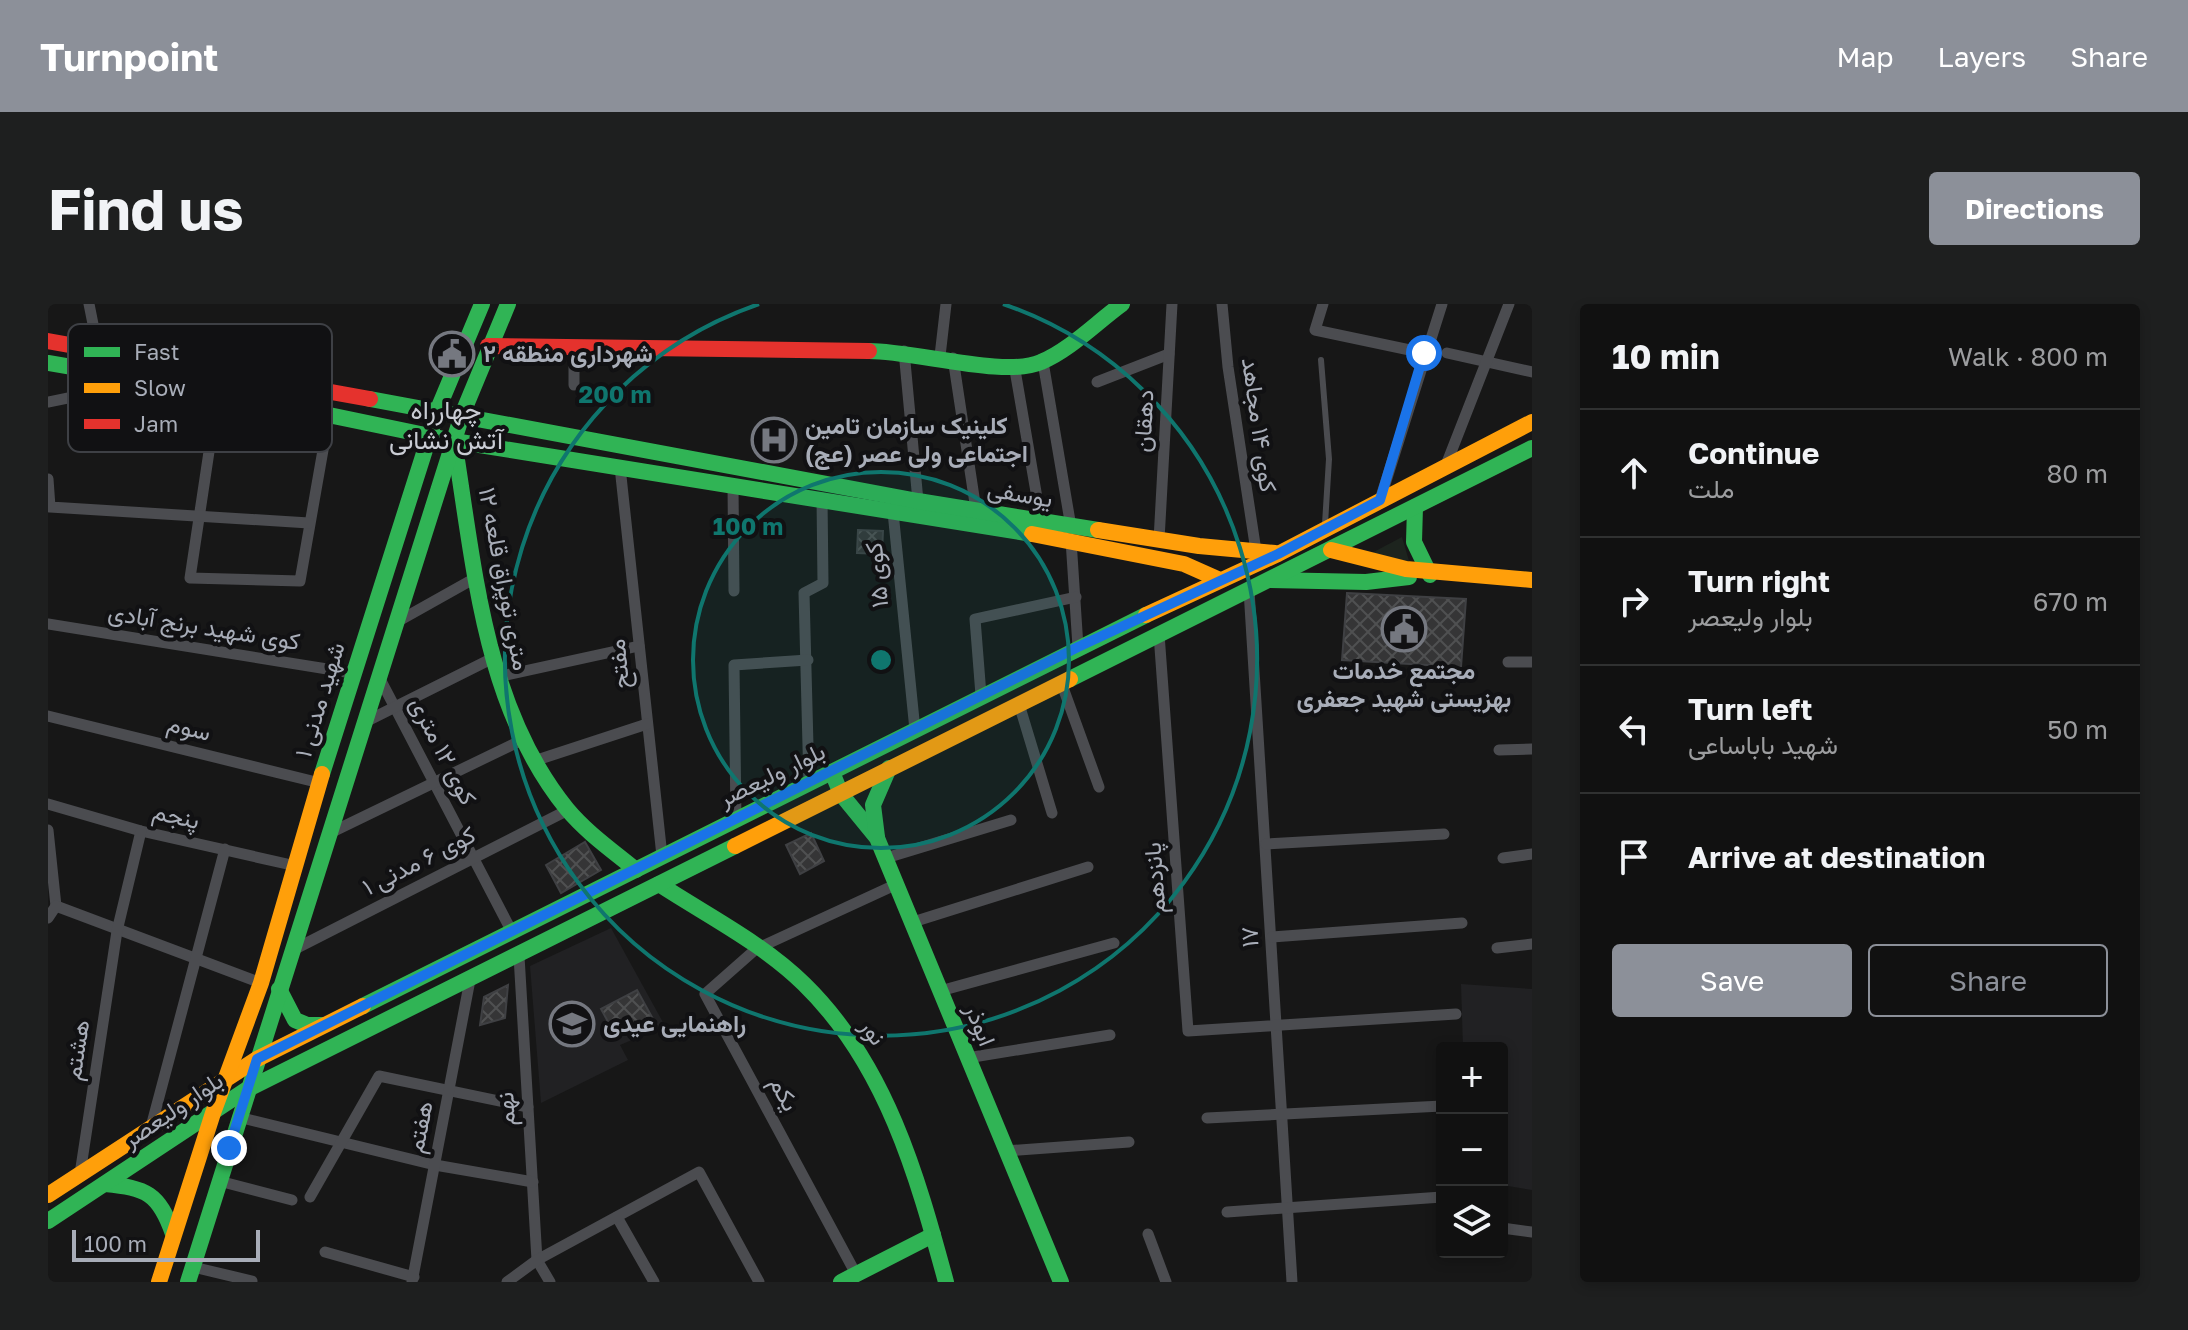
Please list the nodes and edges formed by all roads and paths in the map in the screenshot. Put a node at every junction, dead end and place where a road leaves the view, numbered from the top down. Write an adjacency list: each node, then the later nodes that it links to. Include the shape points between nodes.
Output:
1 (89, 304): 11 (street)
2 (482, 304): 33 (main road, شهید مدنی ۱)
3 (508, 304): 14 (main road, شهید مدنی ۱)
4 (946, 304): 20 (street)
5 (1122, 304): 23 (main road)
6 (1172, 304): 19 (street, دهقان)
7 (1222, 304): 61 (street, کوی ۱۴ مجاهد)
8 (1323, 304): 17 (street, via 1315,330)
9 (1442, 304): 17 (street)
10 (1509, 304): 22 (street)
11 (93, 324)
12 (48, 341): 13 (main road, یوسفی)
13 (68, 344)
14 (488, 346): 15 (main road); 34 (main road, شهید مدنی ۱)
15 (574, 347): 16 (main road); 29 (street)
16 (904, 351): 20 (main road); 49 (street)
17 (1424, 353): 48 (street)
18 (1447, 353): 22 (street)
19 (1169, 354): 28 (street); 58 (street, دهقان)
20 (947, 357): 26 (main road); 51 (street)
21 (1321, 360): 56 (lane, via 1329,459)
22 (1489, 361): 27 (street); 42 (street)
23 (1043, 362): 26 (main road); 57 (street)
24 (48, 363): 25 (main road, یوسفی)
25 (68, 366)
26 (1015, 370): 54 (street)
27 (1532, 372)
28 (1097, 382)
29 (574, 385)
30 (332, 393): 33 (main road, یوسفی)
31 (68, 398): 32 (street)
32 (48, 402)
33 (438, 409): 34 (main road, یوسفی); 37 (main road, شهید مدنی ۱)
34 (462, 415): 38 (main road, شهید مدنی ۱); 44 (main road, یوسفی)
35 (332, 417): 37 (main road, یوسفی)
36 (1532, 422): 42 (main road, بلوار ولیعصر)
37 (430, 436): 38 (main road, یوسفی); 82 (main road, شهید مدنی ۱)
38 (454, 441): 43 (main road, یوسفی); 64 (main road, ۱۲ متری توپراق قلعه); 73 (main road, شهید مدنی ۱)
39 (1532, 448): 50 (main road, بلوار ولیعصر)
40 (208, 452): 53 (street)
41 (322, 452): 55 (street)
42 (1446, 465): 48 (main road, بلوار ولیعصر)
43 (620, 467): 46 (main road, یوسفی); 76 (street, مفتح)
44 (734, 467): 46 (main road); 49 (main road, یوسفی)
45 (48, 479): 53 (street, via 50,507)
46 (733, 485): 47 (main road, یوسفی); 70 (street)
47 (822, 498): 52 (main road, یوسفی); 79 (street, via 823,583 804,593)
48 (1380, 500): 56 (main road, بلوار ولیعصر)
49 (918, 501): 51 (main road, یوسفی)
50 (1415, 507): 60 (main road, بلوار ولیعصر); 63 (main road, via 1410,525 1413,547)
51 (976, 510): 54 (main road, یوسفی)
52 (893, 512): 57 (main road, یوسفی); 93 (street, کوی ۱۵)
53 (197, 515): 55 (street); 55 (street, via 190,578 300,581)
54 (1041, 521): 57 (main road, یوسفی)
55 (309, 523)
56 (1325, 529): 60 (main road); 62 (main road, بلوار ولیعصر)
57 (1071, 533): 58 (main road, یوسفی); 65 (main road, یوسفی, via 1184,564); 71 (street)
58 (1159, 540): 59 (main road, یوسفی)
59 (1199, 546): 61 (main road, یوسفی); 65 (main road, via 1217,566)
60 (1331, 550): 63 (main road, via 1376,566); 66 (main road, بلوار ولیعصر); 68 (main road, via 1350,574)
61 (1256, 551): 62 (main road, یوسفی)
62 (1278, 554): 65 (main road, بلوار ولیعصر)
63 (1430, 575): 67 (main road); 68 (main road)
64 (477, 577): 73 (street); 78 (main road, ۱۲ متری توپراق قلعه)
65 (1220, 580): 72 (main road); 77 (main road, بلوار ولیعصر)
66 (1270, 580): 68 (main road); 69 (main road, بلوار ولیعصر)
67 (1532, 580)
68 (1366, 582)
69 (1249, 590): 72 (main road, بلوار ولیعصر); 115 (street, ۱۷)
70 (734, 591)
71 (1076, 597): 77 (street); 86 (street, via 975,619)
72 (1229, 599): 75 (main road, بلوار ولیعصر)
73 (395, 623): 83 (main road, شهید مدنی ۱)
74 (48, 624): 82 (street, کوی شهید برنج آبادی)
75 (1159, 634): 85 (main road, بلوار ولیعصر); 148 (street, پانزدهم, via 1188,1031)
76 (639, 646): 84 (street); 92 (street, مفتح)
77 (1078, 647): 86 (main road, بلوار ولیعصر)
78 (493, 658): 84 (main road, ۱۲ متری توپراق قلعه); 88 (street)
79 (808, 660): 102 (street); 108 (street, via 734,665)
80 (1508, 662): 81 (street)
81 (1532, 662)
82 (352, 673): 89 (main road, شهید مدنی ۱)
83 (378, 675): 88 (street, کوی ۱۲ متری); 91 (main road, شهید مدنی ۱)
84 (497, 677): 94 (main road, ۱۲ متری توپراق قلعه)
85 (1061, 682): 87 (main road, بلوار ولیعصر); 103 (street)
86 (981, 695): 93 (main road, بلوار ولیعصر)
87 (1019, 704): 98 (main road, بلوار ولیعصر); 107 (street)
88 (395, 707): 91 (street); 100 (street, کوی ۱۲ متری)
89 (342, 712): 91 (main road); 101 (main road, شهید مدنی ۱)
90 (48, 716): 101 (street, سوم)
91 (367, 721): 112 (main road, شهید مدنی ۱)
92 (647, 724): 97 (street); 118 (street, مفتح)
93 (915, 730): 99 (main road, بلوار ولیعصر)
94 (522, 740): 97 (main road, ۱۲ متری توپراق قلعه); 100 (street)
95 (1532, 749): 96 (street)
96 (1499, 750)
97 (534, 761): 106 (main road, ۱۲ متری توپراق قلعه)
98 (889, 768): 104 (main road, بلوار ولیعصر); 114 (main road, via 873,805)
99 (832, 772): 102 (main road, بلوار ولیعصر); 104 (main road, ابوذر)
100 (434, 782): 112 (street); 119 (street, کوی ۱۲ متری)
101 (320, 783): 123 (main road, شهید مدنی ۱)
102 (809, 784): 108 (main road, بلوار ولیعصر)
103 (1099, 787)
104 (841, 794): 114 (main road, ابوذر); 126 (main road, بلوار ولیعصر)
105 (48, 804): 111 (street, پنجم)
106 (568, 810): 119 (street, کوی ۶ مدنی ۱); 125 (main road, ۱۲ متری توپراق قلعه)
107 (1052, 813)
108 (736, 820): 118 (main road, بلوار ولیعصر)
109 (1011, 820): 120 (street)
110 (48, 830): 122 (street)
111 (141, 831): 116 (street, پنجم); 132 (street, هشتم)
112 (330, 833): 139 (main road, شهید مدنی ۱)
113 (1444, 834): 115 (street)
114 (877, 838): 120 (main road, ابوذر)
115 (1266, 844): 134 (street, ۱۷)
116 (225, 849): 123 (street, پنجم); 141 (street)
117 (1532, 854): 121 (street)
118 (662, 856): 125 (main road, بلوار ولیعصر)
119 (473, 858): 133 (street, کوی ۱۲ متری); 139 (street, کوی ۶ مدنی ۱)
120 (886, 858): 127 (main road, ابوذر)
121 (1503, 858)
122 (51, 864): 128 (street)
123 (296, 866): 143 (main road, شهید مدنی ۱)
124 (1088, 867): 130 (street)
125 (636, 870): 126 (main road, ۱۲ متری توپراق قلعه); 133 (main road, بلوار ولیعصر)
126 (659, 884): 138 (main road, نور); 140 (main road, بلوار ولیعصر)
127 (897, 884): 130 (main road, ابوذر); 138 (street)
128 (56, 906): 129 (street); 132 (street)
129 (48, 918)
130 (913, 922): 145 (main road, ابوذر)
131 (1462, 923): 134 (street)
132 (117, 931): 141 (street); 166 (street, هشتم)
133 (512, 932): 147 (main road, بلوار ولیعصر)
134 (1272, 937): 148 (street, ۱۷)
135 (1114, 943): 145 (street)
136 (1532, 944): 137 (street)
137 (1497, 948)
138 (756, 949): 182 (main road, نور, via 804,983 858,1048 920,1187); 186 (street, یکم, via 705,994)
139 (291, 951): 144 (main road, شهید مدنی ۱)
140 (519, 956): 142 (main road, بلوار ولیعصر); 156 (street, نهم)
141 (197, 960): 143 (street); 161 (street)
142 (470, 980): 153 (main road, بلوار ولیعصر); 154 (street, هفتم)
143 (261, 983): 152 (main road, شهید مدنی ۱)
144 (279, 989): 147 (main road, via 287,1009 302,1024); 151 (main road, شهید مدنی ۱)
145 (940, 991): 150 (main road, ابوذر)
146 (1456, 1014): 148 (street)
147 (333, 1023): 151 (main road, بلوار ولیعصر)
148 (1277, 1025): 158 (street, ۱۷)
149 (1110, 1035): 150 (street)
150 (967, 1058): 164 (main road, ابوذر)
151 (257, 1059): 152 (main road, بلوار ولیعصر); 153 (main road, شهید مدنی ۱)
152 (225, 1078): 157 (main road, شهید مدنی ۱); 161 (main road, بلوار ولیعصر)
153 (246, 1090): 157 (main road, بلوار ولیعصر); 159 (main road, شهید مدنی ۱)
154 (449, 1093): 156 (street); 162 (street, via 379,1076); 165 (street, هفتم)
155 (1436, 1106): 158 (street)
156 (528, 1107): 168 (street, نهم)
157 (213, 1113): 169 (main road, بلوار ولیعصر); 180 (main road, شهید مدنی ۱)
158 (1280, 1115): 160 (street); 174 (street, ۱۷)
159 (238, 1117): 162 (street); 167 (main road, شهید مدنی ۱)
160 (1207, 1118)
161 (150, 1131): 166 (main road, بلوار ولیعصر)
162 (339, 1141): 165 (street); 171 (street)
163 (1129, 1142): 164 (street)
164 (1005, 1151): 195 (main road, ابوذر)
165 (435, 1165): 168 (street); 187 (street, هفتم)
166 (80, 1175): 170 (main road, بلوار ولیعصر)
167 (219, 1181): 173 (street); 185 (main road, شهید مدنی ۱)
168 (533, 1182): 184 (street, نهم)
169 (105, 1184): 177 (main road, بلوار ولیعصر); 180 (main road, via 144,1188 165,1207)
170 (48, 1195)
171 (310, 1197)
172 (1436, 1197): 174 (street)
173 (292, 1200)
174 (1286, 1209): 175 (street); 197 (street, ۱۷)
175 (1227, 1212)
176 (617, 1217): 184 (street); 192 (street); 193 (street, via 699,1172)
177 (48, 1221)
178 (1508, 1229): 179 (street)
179 (1532, 1232)
180 (173, 1234): 189 (main road, شهید مدنی ۱)
181 (1148, 1234): 196 (street)
182 (933, 1235): 186 (main road); 194 (main road, نور)
183 (325, 1252): 187 (street)
184 (537, 1260): 190 (street); 191 (street)
185 (190, 1274): 188 (street)
186 (849, 1278)
187 (413, 1279)
188 (252, 1281)
189 (159, 1282)
190 (507, 1282)
191 (550, 1282)
192 (654, 1282)
193 (759, 1282)
194 (946, 1282)
195 (1061, 1282)
196 (1166, 1282)
197 (1292, 1282)

